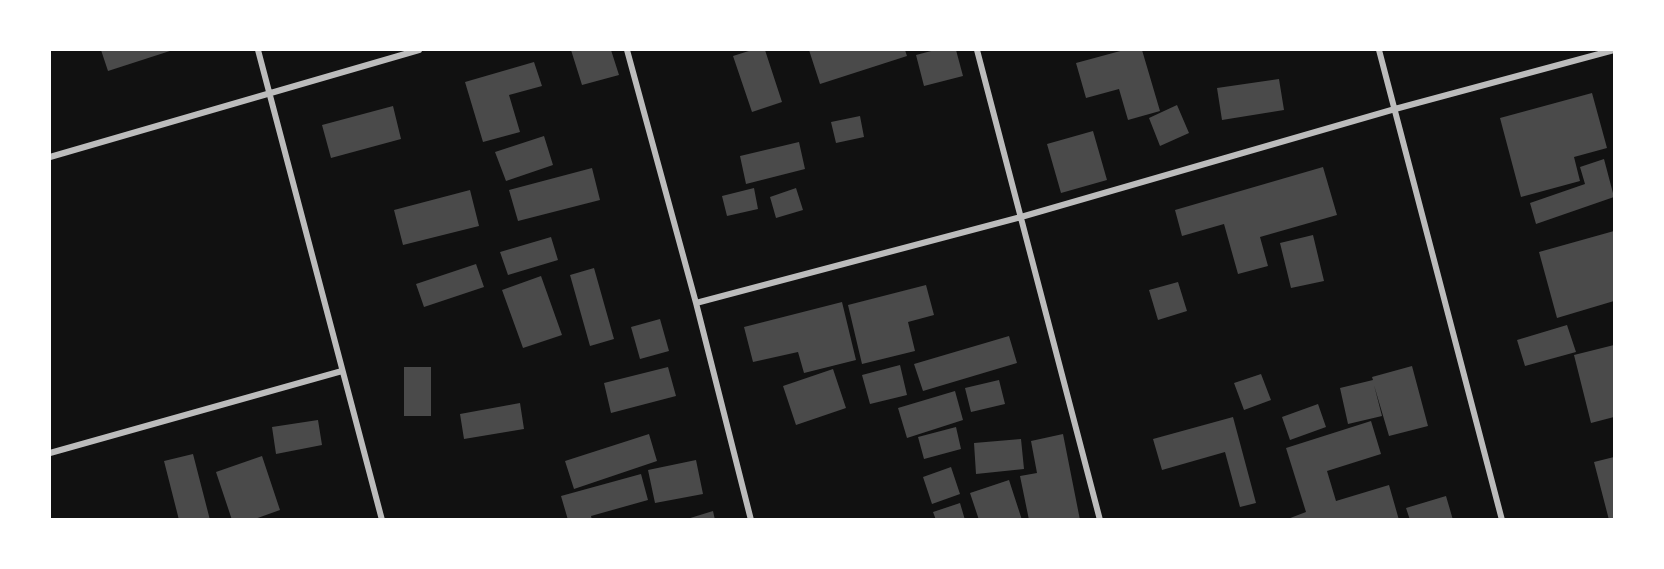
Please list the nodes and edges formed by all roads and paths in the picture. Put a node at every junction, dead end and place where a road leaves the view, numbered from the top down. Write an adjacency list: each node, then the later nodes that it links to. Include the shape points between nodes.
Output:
1 (258, 50): 7 (street)
2 (419, 50): 7 (street)
3 (627, 50): 11 (street)
4 (977, 50): 10 (street)
5 (1378, 50): 8 (street)
6 (1614, 50): 8 (street)
7 (270, 94): 9 (street); 12 (street)
8 (1395, 110): 10 (street); 17 (street)
9 (50, 157)
10 (1021, 217): 11 (street); 16 (street)
11 (696, 303): 15 (street)
12 (342, 371): 13 (street); 14 (street)
13 (50, 453)
14 (382, 519)
15 (751, 519)
16 (1100, 519)
17 (1502, 519)

